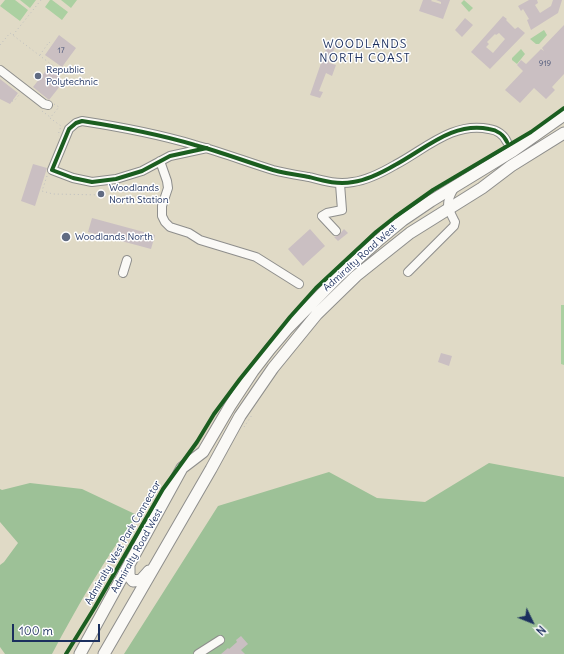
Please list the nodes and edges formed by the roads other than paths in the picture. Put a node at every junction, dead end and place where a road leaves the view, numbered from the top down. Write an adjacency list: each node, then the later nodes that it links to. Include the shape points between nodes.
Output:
1 (0, 70): 2 (street)
2 (48, 105)
3 (564, 115): 5 (main road, via 525,143 513,144)
4 (564, 133): 7 (main road, Admiralty Road West)
5 (510, 147): 7 (main road); 9 (main road); 10 (street, via 505,138 492,129 468,128 445,135 380,173 355,182); 11 (main road, Admiralty Road West)
6 (207, 148): 8 (street, via 170,156); 8 (street, via 136,130 82,121 69,129 52,170 92,182 116,179 142,171); 10 (street, via 275,170)
7 (528, 155): 9 (main road, Admiralty Road West)
8 (160, 161): 18 (street, via 168,188 162,206 162,216 170,227 189,233 200,240 256,257)
9 (512, 166): 13 (main road, Admiralty Road West)
10 (340, 184): 14 (street, via 342,210 322,216)
11 (454, 187): 12 (main road, Admiralty Road West); 13 (street, via 447,203)
12 (431, 201): 13 (street); 20 (main road, Admiralty Road West, via 380,239 318,297 270,349 230,406 203,452 182,468)
13 (448, 210): 16 (street, via 455,222 454,226); 19 (main road, Admiralty Road West, via 410,234 356,276 288,348 240,416)
14 (336, 232)
15 (127, 260): 17 (street)
16 (408, 272)
17 (123, 273)
18 (299, 284)
19 (160, 559): 20 (main road, via 141,580 133,581 129,576); 22 (main road, Admiralty Road West)
20 (129, 566): 21 (main road, Admiralty Road West)
21 (112, 596): 22 (main road, via 127,585 136,593); 24 (main road, Admiralty Road West)
22 (134, 603): 25 (main road, Admiralty Road West)
23 (220, 640): 26 (street)
24 (80, 654)
25 (104, 654)
26 (198, 654)

